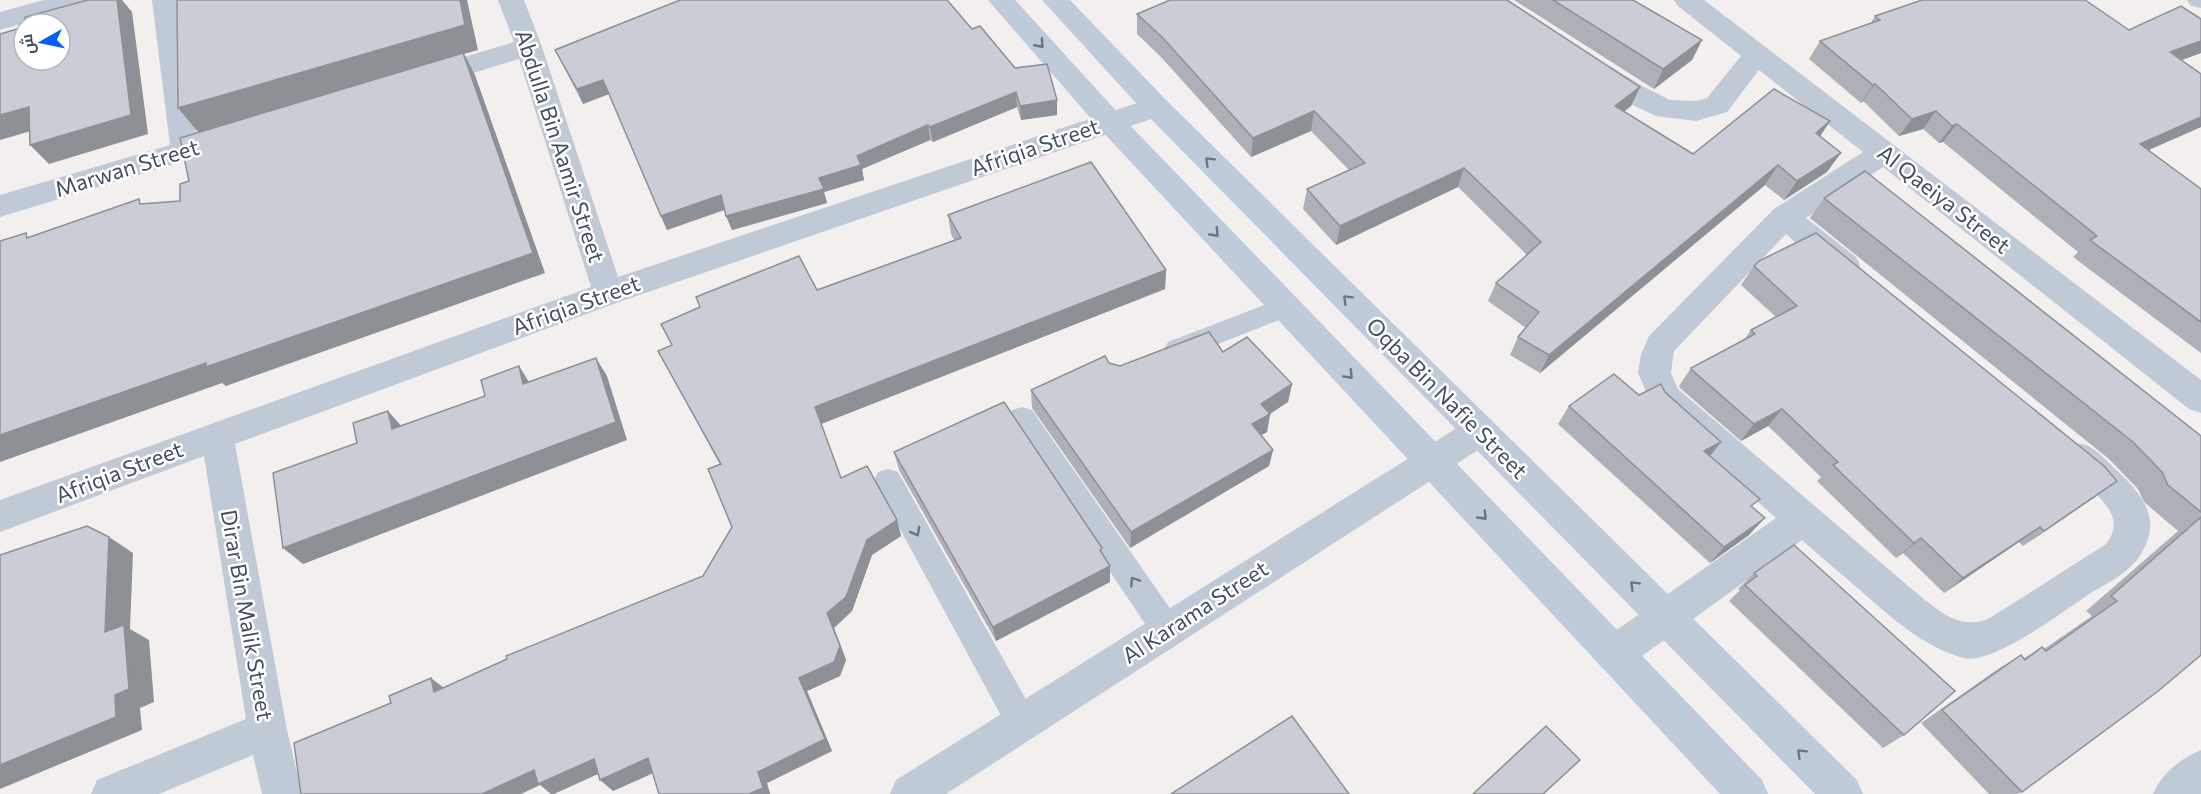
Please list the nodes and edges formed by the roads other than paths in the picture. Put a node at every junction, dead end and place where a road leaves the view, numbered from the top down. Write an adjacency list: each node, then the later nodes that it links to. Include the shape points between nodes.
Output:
1 (74, 0): 7 (street)
2 (165, 0): 15 (street)
3 (512, 0): 8 (street, Abdulla Bin Aamir Street)
4 (1001, 0): 13 (street, one-way to 13)
5 (1054, 0): 12 (street, Oqba Bin Nafie Street)
6 (1687, 0): 9 (street, Al Qaeiya Street)
7 (0, 21)
8 (529, 47): 11 (street); 20 (street, Abdulla Bin Aamir Street)
9 (1757, 54): 10 (street, via 1717,105 1696,111 1666,109 1634,94); 16 (street, Al Qaeiya Street)
10 (1577, 57)
11 (403, 85)
12 (1156, 107): 13 (street, Afriqia Street); 25 (street, Oqba Bin Nafie Street, one-way to 12)
13 (1110, 122): 20 (street, Afriqia Street); 21 (street, one-way to 21)
14 (254, 130): 15 (street, Marwan Street)
15 (186, 150): 17 (street, Marwan Street)
16 (1883, 153): 18 (street); 23 (street, Al Qaeiya Street)
17 (0, 206)
18 (1785, 217): 19 (street); 31 (street, via 1660,345 1653,363 1655,381 1666,399)
19 (1868, 284)
20 (608, 293): 27 (street, Afriqia Street)
21 (1285, 307): 22 (lane); 28 (street, one-way to 28)
22 (1152, 358)
23 (2201, 399)
24 (1022, 418): 33 (lane, one-way to 24)
25 (1480, 431): 28 (street, Al Karama Street); 32 (street, Oqba Bin Nafie Street, one-way to 25)
26 (2050, 434): 31 (street, via 2096,471 2120,497 2134,520 2131,539 2119,555 1986,638 1968,642 1942,633)
27 (217, 435): 30 (street, Afriqia Street); 36 (street, Dirar Bin Malik Street)
28 (1431, 461): 33 (street, Al Karama Street); 34 (street, one-way to 34)
29 (888, 481): 35 (lane, one-way to 35)
30 (0, 516)
31 (1802, 520): 32 (street)
32 (1666, 618): 34 (street); 42 (street, Oqba Bin Nafie Street, one-way to 32)
33 (1167, 630): 35 (street, Al Karama Street)
34 (1614, 654): 41 (street)
35 (1022, 723): 40 (street, Al Karama Street)
36 (267, 730): 38 (street); 39 (street, Dirar Bin Malik Street)
37 (2201, 770): 43 (street)
38 (111, 794)
39 (282, 794)
40 (910, 794)
41 (1748, 794)
42 (1843, 794)
43 (2173, 794)

